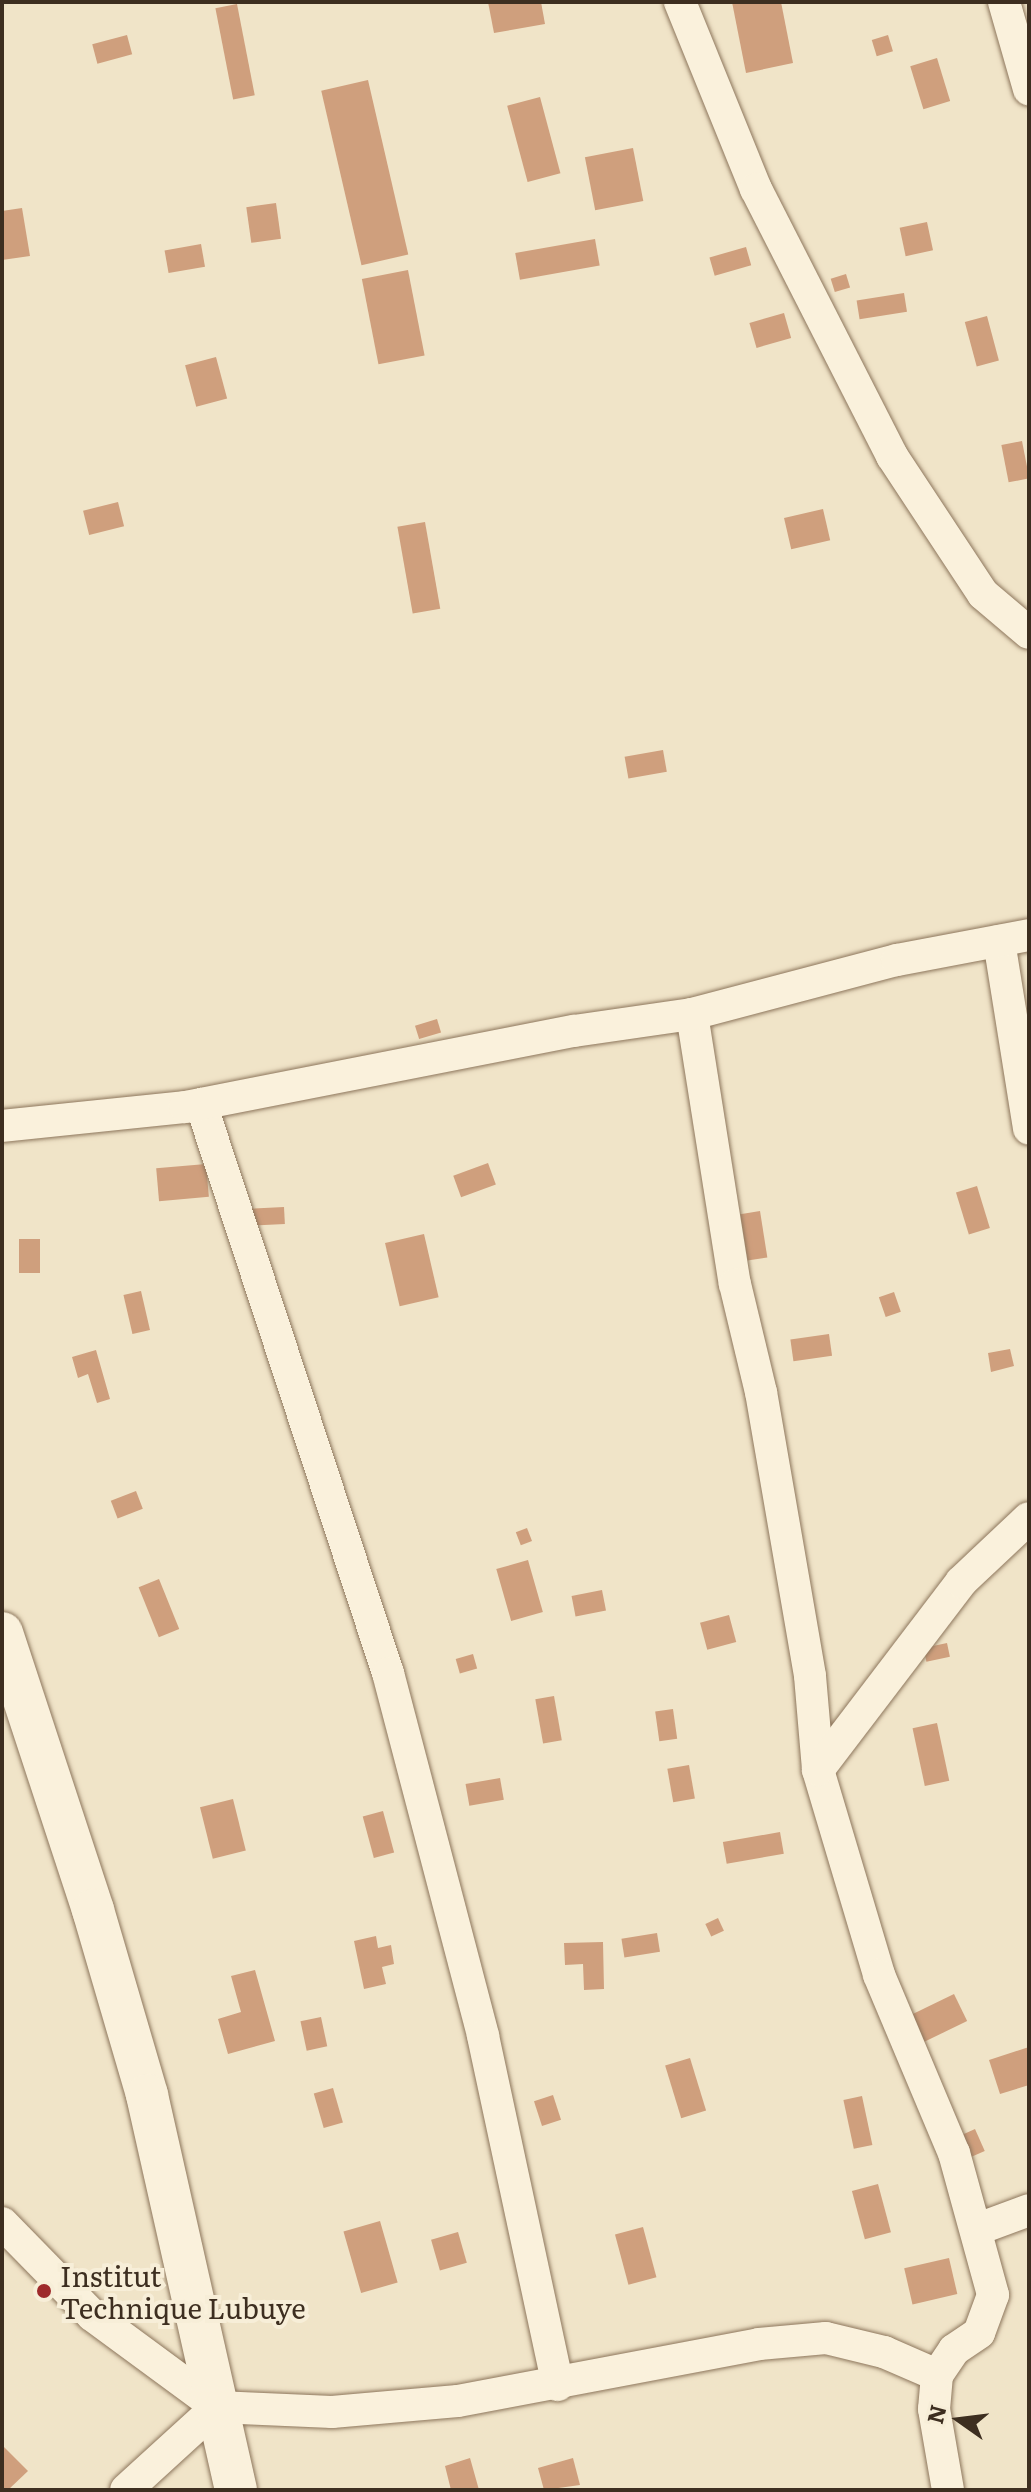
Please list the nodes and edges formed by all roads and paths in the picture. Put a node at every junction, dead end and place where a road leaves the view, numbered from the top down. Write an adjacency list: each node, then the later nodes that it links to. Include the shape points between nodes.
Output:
1 (680, 2): 4 (street, via 756,189 892,456 983,594)
2 (1014, 10): 3 (street)
3 (1029, 89)
4 (1029, 633)
5 (1014, 938): 6 (street, via 897,960); 9 (street)
6 (692, 1014): 7 (street, via 574,1031); 12 (street, via 735,1284 761,1392 810,1676)
7 (201, 1104): 8 (street); 17 (street, via 388,1673 483,2036)
8 (2, 1126)
9 (1029, 1129)
10 (1029, 1518): 12 (street, via 961,1582)
11 (2, 1633): 18 (street, via 147,2095)
12 (818, 1770): 15 (street, via 879,1975 943,2125)
13 (1029, 2210): 15 (street)
14 (2, 2223): 18 (street, via 92,2315)
15 (978, 2229): 16 (street, via 993,2295 979,2333 954,2350)
16 (937, 2375): 17 (street, via 884,2352 826,2338 759,2344); 21 (street, via 934,2409)
17 (558, 2385): 18 (street, via 332,2412)
18 (217, 2407): 19 (street); 20 (street)
19 (126, 2490)
20 (236, 2490)
21 (948, 2490)

